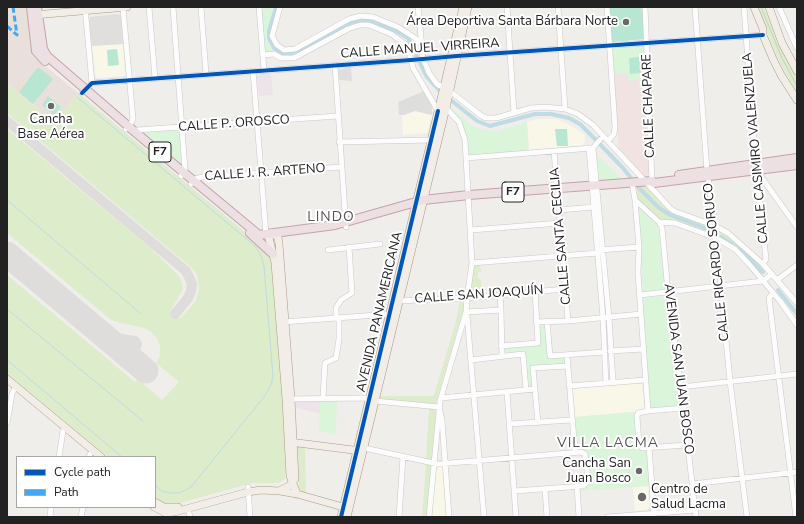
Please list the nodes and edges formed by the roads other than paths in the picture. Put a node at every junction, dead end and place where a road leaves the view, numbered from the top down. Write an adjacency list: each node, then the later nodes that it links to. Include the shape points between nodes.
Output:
1 (125, 7): 21 (main road); 45 (street)
2 (149, 7): 44 (street)
3 (173, 7): 43 (street)
4 (201, 7): 42 (street)
5 (259, 7): 34 (street)
6 (280, 7): 28 (street, via 272,33 277,45 288,51)
7 (418, 7): 29 (street)
8 (463, 7): 35 (main road, AVENIDA PANAMERICANA)
9 (468, 7): 35 (main road, AVENIDA PANAMERICANA)
10 (507, 7): 33 (street)
11 (558, 7): 31 (street)
12 (607, 7): 30 (street)
13 (645, 7): 27 (street, CALLE CHAPARE)
14 (695, 7): 26 (street, CALLE RICARDO SORUCO)
15 (744, 7): 25 (street, CALLE CASIMIRO VALENZUELA)
16 (749, 7): 24 (main road)
17 (754, 7): 24 (main road, via 763,28)
18 (769, 7): 41 (main road, via 777,34)
19 (773, 7): 37 (main road)
20 (779, 7): 32 (street)
21 (86, 9): 22 (main road); 46 (street)
22 (61, 10): 23 (main road)
23 (35, 11): 46 (highway, F7, via 36,51)
24 (763, 35): 25 (street, CALLE MANUEL VIRREIRA); 48 (main road, via 781,75)
25 (746, 36): 26 (street, CALLE MANUEL VIRREIRA); 67 (street, CALLE CASIMIRO VALENZUELA)
26 (698, 39): 27 (street, CALLE MANUEL VIRREIRA); 70 (street, CALLE RICARDO SORUCO)
27 (646, 42): 30 (street, CALLE MANUEL VIRREIRA); 71 (street, CALLE CHAPARE)
28 (313, 43): 29 (street, via 350,19 366,16 398,27); 34 (street, via 294,58 281,58 274,54); 36 (street, via 355,26 365,25 402,40)
29 (421, 44): 36 (street)
30 (610, 45): 31 (street, CALLE MANUEL VIRREIRA); 59 (street, via 615,127 614,134)
31 (561, 48): 33 (street, CALLE MANUEL VIRREIRA); 50 (street)
32 (797, 48)
33 (510, 52): 35 (street, CALLE MANUEL VIRREIRA); 51 (street)
34 (263, 55): 39 (street)
35 (454, 56): 36 (street, CALLE MANUEL VIRREIRA); 47 (main road, AVENIDA PANAMERICANA)
36 (418, 59): 38 (street, CALLE MANUEL VIRREIRA); 47 (street, via 433,79); 49 (street, via 413,68)
37 (797, 64)
38 (335, 65): 39 (street, CALLE MANUEL VIRREIRA); 52 (street)
39 (264, 70): 40 (street, CALLE MANUEL VIRREIRA)
40 (253, 71): 42 (street, CALLE MANUEL VIRREIRA); 53 (street)
41 (797, 71)
42 (206, 74): 43 (street, CALLE MANUEL VIRREIRA)
43 (179, 76): 44 (street, CALLE MANUEL VIRREIRA); 55 (street)
44 (155, 78): 45 (street, CALLE MANUEL VIRREIRA)
45 (130, 80): 46 (street, CALLE MANUEL VIRREIRA); 54 (street, via 133,119)
46 (87, 89): 54 (highway, F7)
47 (446, 90): 49 (main road, AVENIDA PANAMERICANA); 51 (street, via 484,117 496,118)
48 (797, 100)
49 (442, 109): 57 (main road, AVENIDA PANAMERICANA); 63 (street, via 461,126); 78 (main road, AVENIDA PANAMERICANA)
50 (565, 109): 51 (street, via 538,107); 58 (street, via 573,111 593,125)
51 (514, 113)
52 (338, 116): 53 (street, CALLE P. OROSCO); 60 (street)
53 (258, 122): 55 (street, CALLE P. OROSCO); 68 (street)
54 (127, 128): 56 (highway, F7)
55 (183, 128): 56 (street, CALLE P. OROSCO, via 137,130); 69 (street)
56 (134, 134): 69 (highway, F7)
57 (431, 140): 60 (street); 78 (main road, AVENIDA PANAMERICANA)
58 (600, 140): 59 (street); 61 (street)
59 (608, 141): 71 (street)
60 (339, 142): 66 (street)
61 (591, 148): 62 (street); 74 (street)
62 (554, 151): 63 (street); 75 (street, CALLE SANTA CECILIA)
63 (466, 158): 76 (street)
64 (797, 158): 67 (highway, F7)
65 (797, 165): 67 (highway, F7)
66 (341, 167): 68 (street, CALLE J. R. ARTENO); 83 (street)
67 (756, 167): 70 (highway, F7); 85 (street); 98 (street, CALLE CASIMIRO VALENZUELA, via 766,259)
68 (261, 173): 72 (street, CALLE J. R. ARTENO, via 202,177); 87 (street)
69 (183, 174): 72 (highway, F7)
70 (707, 174): 71 (highway, F7, via 654,183); 84 (street, CALLE RICARDO SORUCO)
71 (649, 181): 73 (highway, F7); 84 (street, via 674,211)
72 (192, 182): 88 (highway, F7)
73 (634, 183): 74 (highway, F7); 77 (street)
74 (594, 186): 75 (highway, F7); 79 (street); 94 (street)
75 (557, 189): 76 (highway, F7); 80 (street, CALLE SANTA CECILIA)
76 (469, 195): 78 (highway, F7); 86 (street)
77 (635, 200): 81 (street); 92 (street)
78 (421, 202): 83 (highway, F7); 111 (main road, AVENIDA PANAMERICANA)
79 (594, 207): 80 (street); 94 (street)
80 (559, 210): 82 (street, CALLE SANTA CECILIA)
81 (659, 222): 89 (street, via 675,222); 106 (street, AVENIDA SAN JUAN BOSCO, via 662,228)
82 (560, 223): 86 (street); 96 (street, CALLE SANTA CECILIA)
83 (346, 224): 87 (highway, F7, via 328,231)
84 (715, 226): 89 (street, CALLE RICARDO SORUCO); 98 (street, via 728,233)
85 (797, 227)
86 (471, 230): 97 (street)
87 (271, 235): 88 (highway, F7); 95 (main road); 121 (main road)
88 (257, 236): 95 (highway)
89 (716, 238): 102 (street, via 735,249); 103 (street, CALLE RICARDO SORUCO)
90 (380, 244): 91 (street)
91 (349, 247): 93 (street); 117 (street, via 352,292 341,300 336,308)
92 (639, 247): 94 (street); 109 (street)
93 (328, 250)
94 (599, 251): 96 (street); 118 (street)
95 (273, 254): 121 (main road)
96 (562, 256): 97 (street); 104 (street, CALLE SANTA CECILIA)
97 (472, 263): 110 (street)
98 (763, 264): 100 (street)
99 (797, 265): 101 (street)
100 (772, 274): 101 (street); 102 (street)
101 (777, 280): 112 (street)
102 (763, 281): 103 (street); 107 (street)
103 (720, 286): 106 (street); 136 (street, CALLE RICARDO SORUCO)
104 (565, 289): 105 (street, CALLE SAN JOAQUÍN); 120 (street, CALLE SANTA CECILIA)
105 (535, 291): 108 (street, CALLE SAN JOAQUÍN); 122 (street)
106 (668, 292): 109 (street); 141 (street, AVENIDA SAN JUAN BOSCO)
107 (773, 293): 123 (street); 133 (street, via 769,298)
108 (500, 294): 110 (street, CALLE SAN JOAQUÍN); 113 (street)
109 (640, 295): 116 (street)
110 (467, 298): 111 (street, CALLE SAN JOAQUÍN); 114 (street)
111 (396, 301): 115 (main road, AVENIDA PANAMERICANA); 150 (main road, AVENIDA PANAMERICANA)
112 (797, 303)
113 (502, 310): 114 (street); 124 (street)
114 (466, 312): 130 (street); 148 (street)
115 (390, 314): 117 (street); 150 (main road, AVENIDA PANAMERICANA)
116 (641, 314): 118 (street); 125 (street)
117 (338, 318): 121 (street); 147 (street, via 339,339 336,358 324,364)
118 (606, 318): 120 (street); 126 (street); 127 (street)
119 (547, 321): 120 (street); 122 (street); 128 (street, via 550,356)
120 (568, 321)
121 (283, 322): 149 (main road)
122 (536, 322): 124 (street, via 538,342)
123 (797, 325)
124 (502, 346): 129 (street)
125 (644, 349): 126 (street); 135 (street)
126 (610, 351): 138 (street)
127 (604, 352): 128 (street); 137 (street)
128 (567, 354): 131 (street)
129 (502, 356): 130 (street); 144 (street, via 523,354)
130 (471, 360): 146 (street)
131 (568, 366): 140 (street); 142 (street, via 533,368)
132 (797, 374): 133 (street)
133 (779, 375): 136 (street); 173 (street)
134 (7, 379): 167 (main road)
135 (645, 380): 138 (street); 154 (street)
136 (730, 381): 141 (street); 174 (street, CALLE RICARDO SORUCO)
137 (606, 383): 138 (street); 140 (street)
138 (613, 383)
139 (7, 384): 143 (main road)
140 (569, 386): 155 (street)
141 (681, 387): 153 (street, AVENIDA SAN JUAN BOSCO)
142 (535, 389): 144 (street); 157 (street)
143 (14, 390): 152 (street); 159 (main road)
144 (526, 390): 145 (street)
145 (507, 392): 146 (street); 158 (street)
146 (474, 395): 148 (street); 170 (street)
147 (323, 398): 149 (street); 150 (street)
148 (441, 398): 151 (street)
149 (288, 399): 160 (main road)
150 (372, 400): 151 (street); 163 (main road, AVENIDA PANAMERICANA)
151 (439, 407): 171 (street); 172 (street)
152 (8, 408): 156 (street)
153 (684, 408): 154 (street); 161 (street, AVENIDA SAN JUAN BOSCO)
154 (648, 411): 162 (street, via 638,413 637,417 639,444 642,448)
155 (571, 420): 157 (street); 164 (street)
156 (7, 423)
157 (538, 423): 158 (street)
158 (509, 424): 169 (street)
159 (63, 432): 165 (street); 166 (main road)
160 (291, 442): 163 (main road); 175 (main road)
161 (688, 445): 162 (street); 176 (street, AVENIDA SAN JUAN BOSCO)
162 (649, 447): 190 (street)
163 (361, 450): 168 (street); 185 (main road, AVENIDA PANAMERICANA); 194 (main road, AVENIDA PANAMERICANA)
164 (575, 452): 169 (street); 177 (street, via 583,453 586,457 588,479 583,486)
165 (59, 456)
166 (91, 456)
167 (100, 456)
168 (402, 457): 171 (street); 195 (street)
169 (512, 458): 170 (street); 181 (street)
170 (480, 461): 172 (street); 198 (street)
171 (434, 463): 172 (street); 196 (street)
172 (445, 464): 197 (street)
173 (794, 472): 174 (street); 184 (street)
174 (742, 478): 176 (street); 205 (street, CALLE RICARDO SORUCO)
175 (291, 479): 179 (main road, via 280,486 260,486); 180 (main road, via 285,489); 182 (main road)
176 (692, 484): 188 (street, AVENIDA SAN JUAN BOSCO)
177 (577, 486): 178 (street); 201 (street)
178 (545, 489): 181 (street); 200 (street)
179 (248, 490): 180 (main road); 187 (main road); 189 (main road, via 177,507); 192 (street)
180 (279, 491): 182 (main road)
181 (514, 491): 199 (street)
182 (297, 494): 185 (main road)
183 (156, 503): 189 (main road)
184 (796, 506): 206 (street)
185 (343, 507): 193 (main road, AVENIDA PANAMERICANA)
186 (156, 508): 189 (main road)
187 (188, 509): 189 (main road); 191 (street)
188 (696, 510): 190 (street); 204 (street, AVENIDA SAN JUAN BOSCO)
189 (165, 513)
190 (654, 514): 203 (street)
191 (190, 517)
192 (250, 517)
193 (341, 517)
194 (347, 517)
195 (399, 517)
196 (429, 517)
197 (449, 517)
198 (484, 517)
199 (516, 517)
200 (547, 517)
201 (579, 517)
202 (608, 517): 203 (street)
203 (618, 517)
204 (696, 517)
205 (747, 517)
206 (796, 517)

